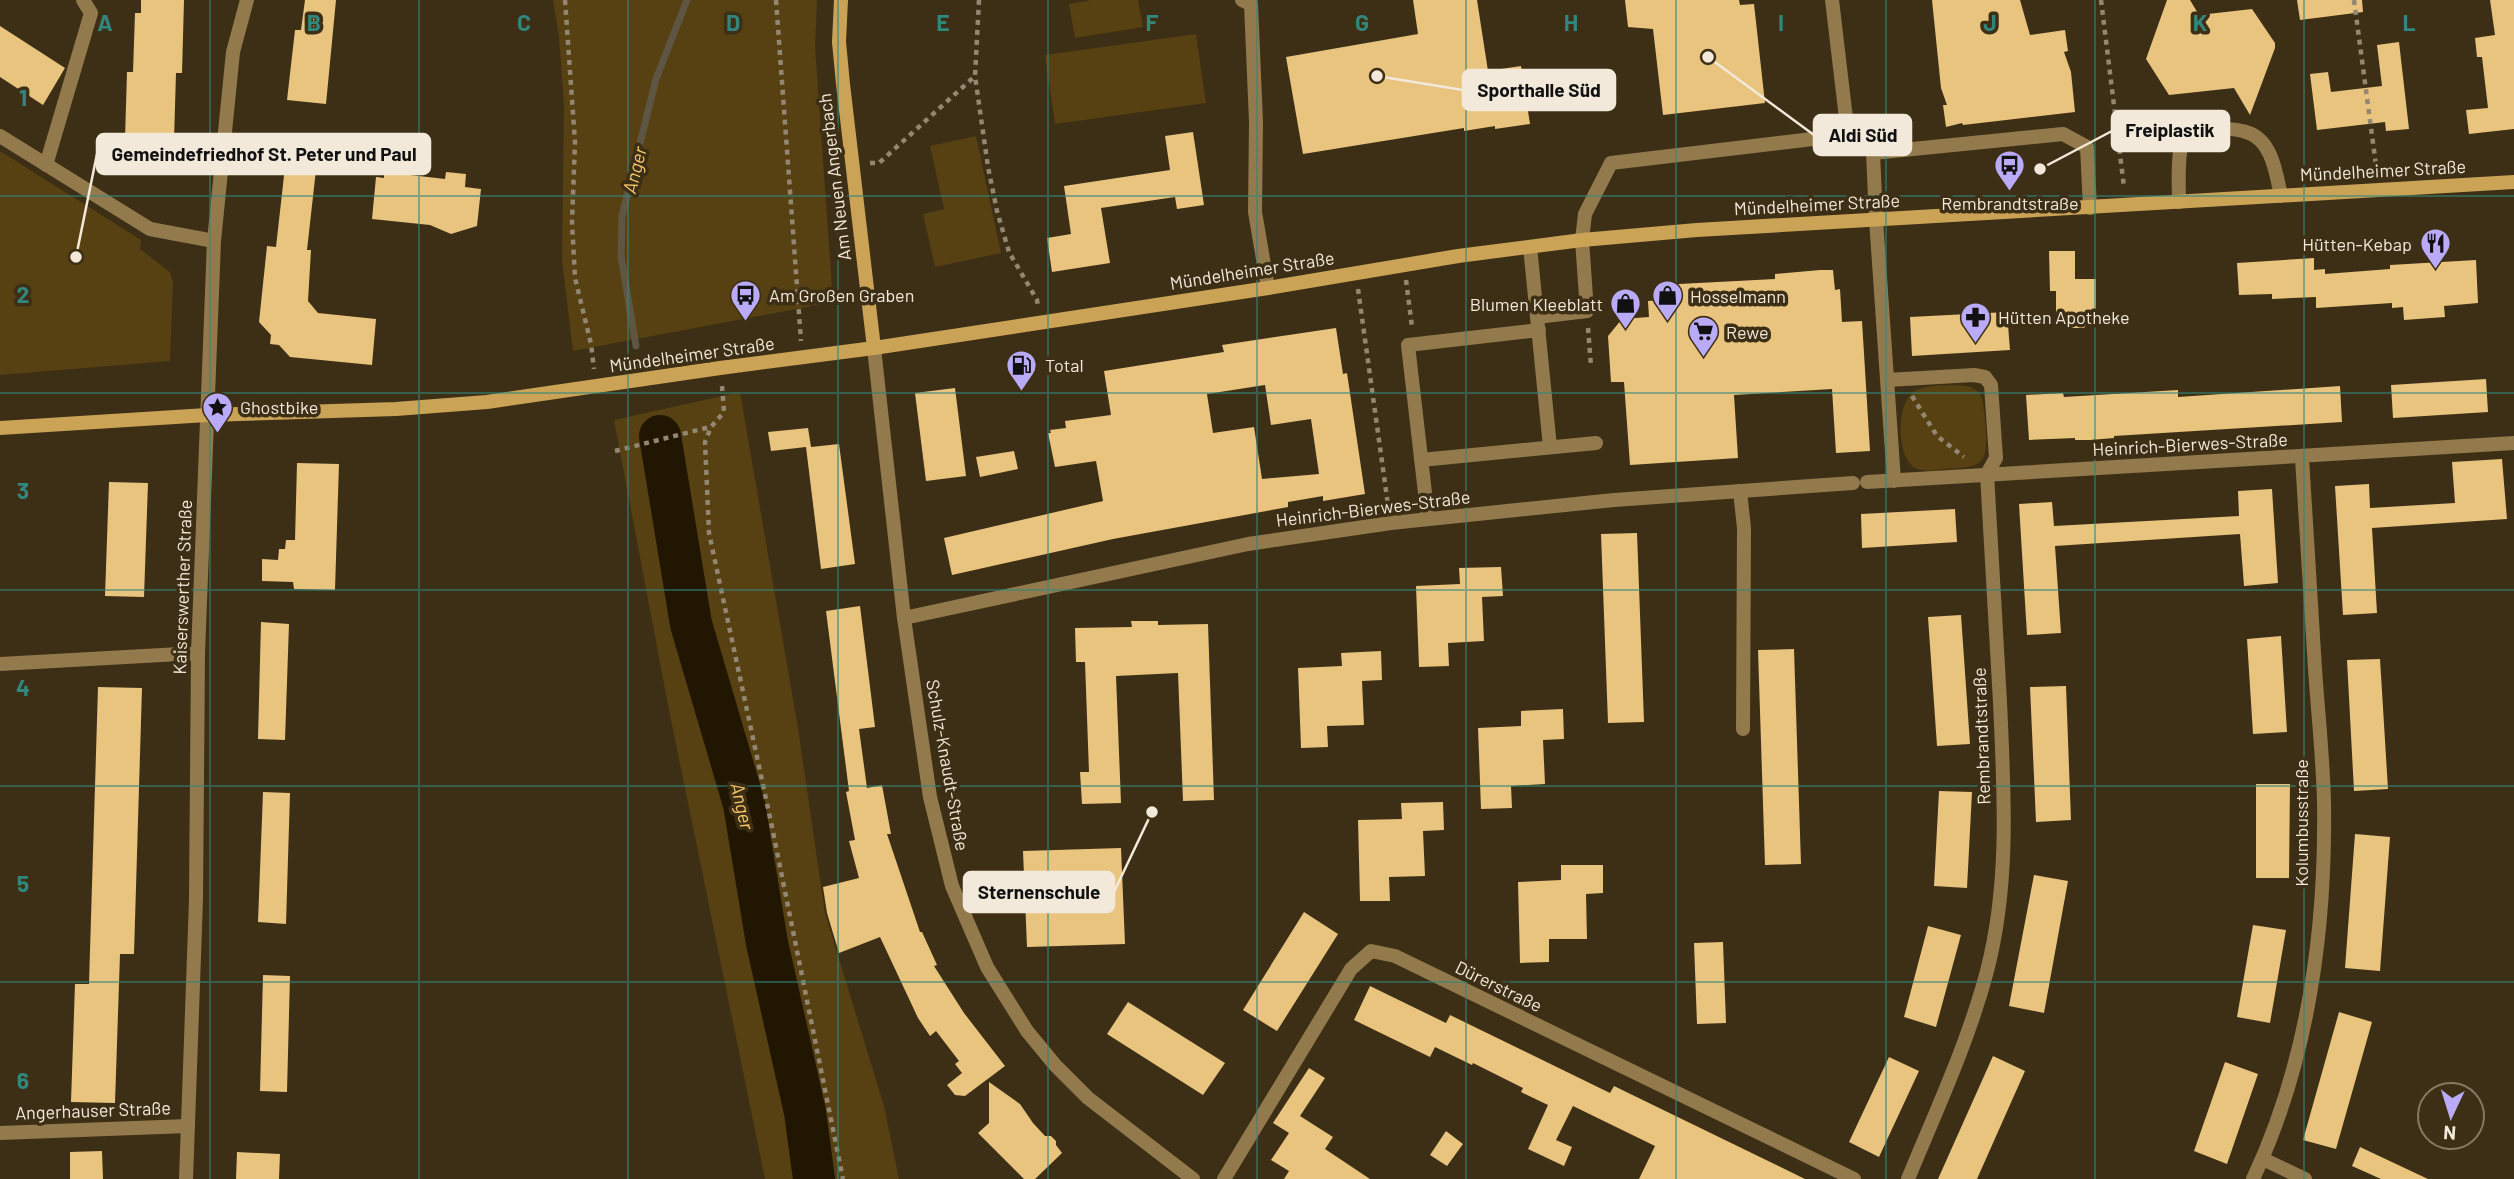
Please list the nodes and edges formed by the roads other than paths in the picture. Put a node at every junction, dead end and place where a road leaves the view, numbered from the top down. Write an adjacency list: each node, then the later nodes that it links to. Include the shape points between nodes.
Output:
1 (83, 0): 9 (street, via 91,13)
2 (247, 0): 16 (street, Kaiserswerther Straße, via 233,51)
3 (841, 0): 20 (main road, Am Neuen Angerbach, via 839,42)
4 (1242, 0): 18 (street, via 1251,4 1255,212)
5 (1832, 0): 6 (street)
6 (1848, 135): 8 (street, via 1871,132); 15 (street, via 1611,163 1585,214)
7 (0, 136): 9 (street)
8 (1873, 153): 13 (street, via 2063,134 2087,147); 14 (street)
9 (46, 165): 16 (street, via 150,229)
10 (2514, 182): 11 (main road, Mündelheimer Straße)
11 (2281, 195): 12 (main road, Mündelheimer Straße); 12 (street, via 2274,159 2263,144 2248,132 2202,126 2184,135 2178,164)
12 (2179, 202): 13 (main road, Mündelheimer Straße)
13 (2090, 208): 14 (main road, Mündelheimer Straße)
14 (1876, 219): 15 (main road, Mündelheimer Straße); 21 (street)
15 (1582, 240): 17 (main road, Mündelheimer Straße); 19 (street, via 1587,312)
16 (214, 241): 22 (street, Kaiserswerther Straße)
17 (1530, 247): 18 (main road, Mündelheimer Straße); 19 (street)
18 (1268, 288): 20 (main road, Mündelheimer Straße)
19 (1538, 323): 26 (street); 28 (street, via 1408,345)
20 (874, 348): 22 (main road, Mündelheimer Straße, via 488,402); 33 (street, Schulz-Knaudt-Straße)
21 (1887, 380): 29 (street, Rembrandtstraße, via 1985,377 1991,385 1996,458); 30 (street)
22 (207, 415): 23 (main road, Mündelheimer Straße); 34 (street, Kaiserswerther Straße)
23 (0, 428)
24 (1596, 443): 26 (street)
25 (2514, 443): 27 (street, Heinrich-Bierwes-Straße)
26 (1550, 447): 28 (street)
27 (2302, 457): 29 (street, Heinrich-Bierwes-Straße); 39 (street, Kolumbusstraße, via 2324,802 2320,908 2300,1043)
28 (1421, 460): 32 (street)
29 (1987, 474): 30 (street, Heinrich-Bierwes-Straße); 44 (street, Rembrandtstraße, via 2004,791 1998,917 1987,971 1963,1045)
30 (1894, 481): 31 (street, Heinrich-Bierwes-Straße)
31 (1740, 491): 32 (street, Heinrich-Bierwes-Straße); 36 (street, via 1744,528)
32 (1428, 519): 33 (street, Heinrich-Bierwes-Straße, via 1248,544)
33 (904, 618): 41 (street, Schulz-Knaudt-Straße, via 940,840 952,886 987,967 1020,1021 1055,1065 1088,1098)
34 (198, 653): 35 (street); 37 (street, Kaiserswerther Straße)
35 (0, 664)
36 (1743, 729)
37 (188, 1126): 38 (street, Angerhauser Straße); 40 (street, Kaiserswerther Straße)
38 (0, 1133)
39 (2263, 1159): 45 (street, Kolumbusstraße); 46 (street)
40 (186, 1179)
41 (1193, 1179)
42 (1224, 1179): 43 (street, Dürerstraße, via 1351,970 1371,951 1395,956)
43 (1854, 1179)
44 (1908, 1179)
45 (2253, 1179)
46 (2305, 1179)

